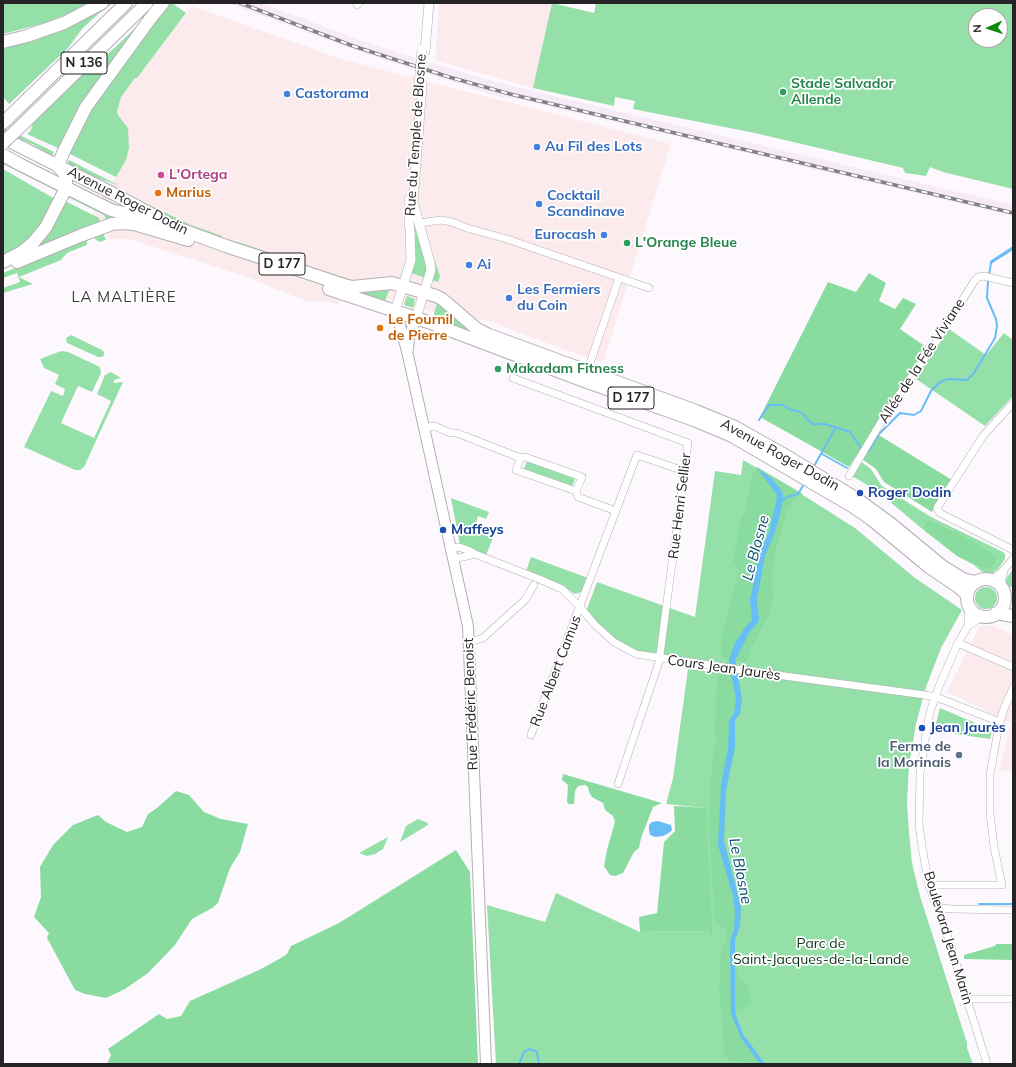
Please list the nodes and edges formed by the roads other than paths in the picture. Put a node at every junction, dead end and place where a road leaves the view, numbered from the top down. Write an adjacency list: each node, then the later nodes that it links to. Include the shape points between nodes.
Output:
1 (102, 3): 7 (main road, via 64,23)
2 (126, 3): 10 (main road, N 136)
3 (148, 3): 12 (main road, N 136, bridge)
4 (163, 3): 15 (main road, via 86,107)
5 (426, 3): 8 (street, Rue du Temple de Blosne)
6 (429, 3): 8 (street, Rue du Temple de Blosne)
7 (3, 42)
8 (424, 50): 9 (street, Rue du Temple de Blosne)
9 (421, 85): 18 (street, Rue du Temple de Blosne, via 408,209); 19 (street, Rue du Temple de Blosne, via 413,202)
10 (5, 121)
11 (3, 138): 15 (main road, D 177)
12 (3, 143)
13 (3, 150): 15 (main road)
14 (3, 155): 16 (main road, D 177)
15 (56, 170): 16 (main road, via 64,173); 17 (main road, Avenue Roger Dodin / D 177)
16 (67, 184): 17 (main road, via 102,198); 20 (main road, Avenue Roger Dodin / D 177, via 111,210 142,217); 21 (main road, via 40,236 22,252)
17 (118, 196): 25 (main road, Avenue Roger Dodin / D 177, via 174,227 344,285 352,287 392,283)
18 (409, 222): 19 (street); 25 (street, Rue du Temple de Blosne, via 411,260)
19 (420, 223): 23 (street, Rue du Temple de Blosne, via 441,220 452,222); 27 (street, Rue du Temple de Blosne, via 431,270)
20 (188, 240): 22 (main road, via 134,224 112,224); 28 (main road, Avenue Roger Dodin / D 177)
21 (3, 262)
22 (3, 268)
23 (619, 278): 26 (street, Rue du Temple de Blosne); 31 (street)
24 (1013, 283): 38 (street, Allée de la Fée Viviane, via 992,277 978,277 887,412)
25 (403, 286): 27 (main road, Avenue Roger Dodin / D 177); 28 (street, Rue du Temple de Blosne)
26 (649, 288)
27 (424, 293): 29 (street, Rue du Temple de Blosne); 31 (main road, Avenue Roger Dodin / D 177, via 442,300 477,330)
28 (396, 312): 29 (main road, Avenue Roger Dodin / D 177); 30 (main road, Rue Frédéric Benoist)
29 (416, 318): 30 (main road, Rue Frédéric Benoist); 36 (main road, Avenue Roger Dodin / D 177, via 694,420)
30 (407, 351): 34 (main road, Rue Frédéric Benoist)
31 (587, 372): 36 (main road, Avenue Roger Dodin / D 177, via 722,422 751,436)
32 (513, 378): 37 (street, Rue Henri Sellier, via 688,443)
33 (1013, 403): 43 (street, via 983,436 938,506 940,513)
34 (424, 428): 35 (street, via 434,426); 42 (main road, Rue Frédéric Benoist)
35 (521, 457): 40 (street, via 516,470); 40 (street, via 582,477)
36 (780, 458): 39 (main road, Avenue Roger Dodin)
37 (684, 471): 41 (street, Rue Albert Camus, via 637,455); 61 (street, Rue Henri Sellier)
38 (849, 476)
39 (830, 487): 49 (main road, Avenue Roger Dodin, via 874,511 942,566 963,579); 52 (main road, Avenue Roger Dodin, via 925,564 960,588)
40 (576, 492): 41 (street, via 578,497)
41 (616, 512): 53 (street, Rue Albert Camus)
42 (451, 548): 44 (street, Cours Jean Jaurès, via 459,547); 45 (main road, Rue Frédéric Benoist)
43 (1013, 550)
44 (475, 554): 45 (street); 53 (street, Cours Jean Jaurès, via 562,589)
45 (454, 559): 59 (main road, Rue Frédéric Benoist, via 466,614)
46 (1013, 559): 47 (street)
47 (1005, 570): 48 (street); 51 (street, via 1002,578)
48 (990, 580): 49 (main road, via 982,579); 51 (main road, via 997,583)
49 (975, 582): 52 (main road, via 970,588)
50 (534, 585): 59 (street, via 525,600 483,638)
51 (1003, 593): 54 (main road); 55 (main road, via 1001,607)
52 (968, 601): 56 (main road, via 975,613); 58 (street, Boulevard Jean Marin)
53 (580, 607): 61 (street, Cours Jean Jaurès, via 614,642 636,654); 66 (street, Rue Albert Camus)
54 (1013, 607)
55 (996, 613): 56 (main road); 57 (main road)
56 (983, 616): 58 (street, Boulevard Jean Marin)
57 (1013, 616)
58 (968, 626): 60 (street, Boulevard Jean Marin)
59 (468, 641): 73 (main road, Rue Frédéric Benoist)
60 (958, 643): 62 (street); 64 (street, Boulevard Jean Marin)
61 (660, 658): 64 (street, Cours Jean Jaurès); 67 (street, Rue Henri Sellier)
62 (1013, 667)
63 (1013, 688): 65 (street)
64 (936, 697): 65 (street, Cours Jean Jaurès); 68 (street, Boulevard Jean Marin, via 925,739 919,786 922,847)
65 (1000, 722): 68 (street, via 991,770 990,813 1002,885)
66 (531, 735)
67 (618, 784)
68 (929, 885): 69 (street, Boulevard Jean Marin, via 936,905)
69 (940, 908): 70 (street); 71 (street, Boulevard Jean Marin)
70 (1013, 910)
71 (967, 999): 72 (street); 74 (street, Boulevard Jean Marin)
72 (1013, 999)
73 (486, 1064)
74 (987, 1064)

